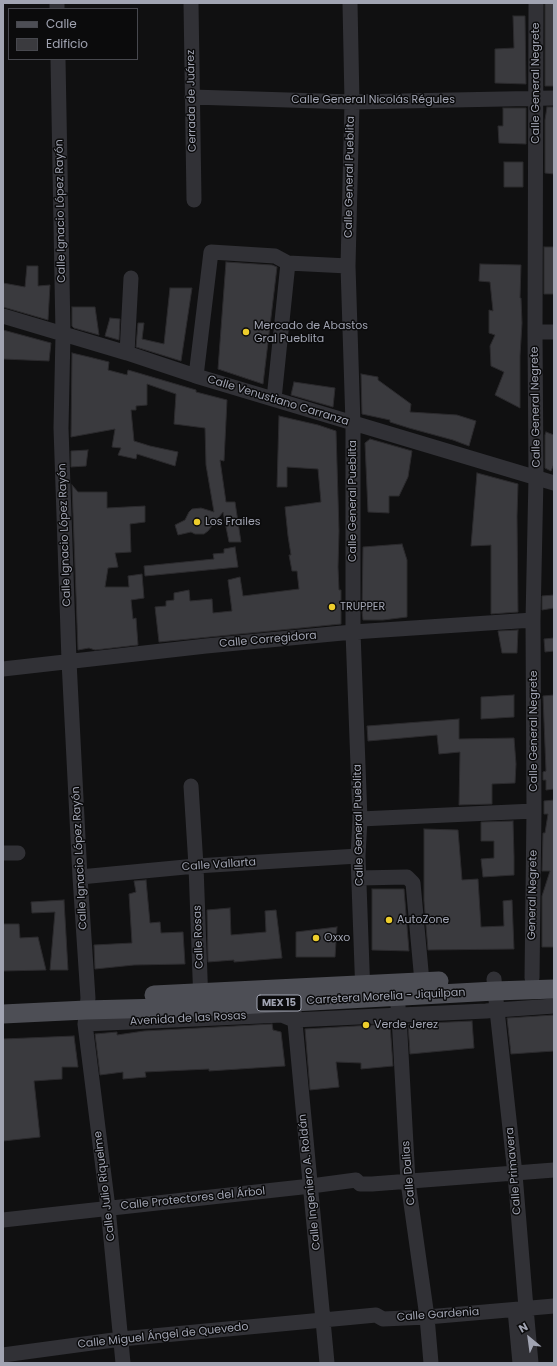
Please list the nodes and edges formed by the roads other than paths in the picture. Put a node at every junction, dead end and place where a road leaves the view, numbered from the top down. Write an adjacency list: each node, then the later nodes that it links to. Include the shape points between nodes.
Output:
1 (191, 3): 5 (street, Cerrada de Juárez)
2 (350, 3): 8 (street, Calle General Pueblita)
3 (536, 3): 6 (street, Calle General Negrete)
4 (58, 60): 16 (street, Calle Ignacio López Rayón)
5 (192, 97): 8 (street, Calle General Nicolás Régules); 9 (street, Cerrada de Juárez)
6 (536, 98): 7 (street, Calle General Nicolás Régules); 8 (street, Calle General Nicolás Régules); 14 (street, Calle General Negrete)
7 (554, 98)
8 (352, 102): 11 (street, Calle General Pueblita)
9 (194, 200)
10 (288, 263): 11 (street); 18 (street, via 275,256 211,252); 19 (street)
11 (348, 266): 20 (street, Calle General Pueblita)
12 (131, 278): 17 (street)
13 (3, 316): 16 (street, Calle Venustiano Carranza)
14 (535, 332): 15 (street); 21 (street, Calle General Negrete)
15 (554, 332)
16 (64, 334): 17 (street, Calle Venustiano Carranza); 25 (street, Calle Ignacio López Rayón, via 61,428)
17 (127, 353): 18 (street, Calle Venustiano Carranza)
18 (196, 376): 19 (street, Calle Venustiano Carranza)
19 (274, 399): 20 (street, Calle Venustiano Carranza)
20 (353, 424): 21 (street, Calle Venustiano Carranza); 24 (street, Calle General Pueblita)
21 (536, 477): 22 (street, Calle Venustiano Carranza); 23 (street, Calle General Negrete)
22 (554, 483)
23 (533, 620): 24 (street, Calle Corregidora); 28 (street, Calle General Negrete)
24 (353, 632): 25 (street, Calle Corregidora); 29 (street, Calle General Pueblita)
25 (69, 661): 26 (street, Calle Corregidora); 34 (street, Calle Ignacio López Rayón)
26 (3, 668)
27 (191, 786): 33 (street, Calle Rosas)
28 (534, 811): 29 (street); 36 (street, General Negrete)
29 (360, 819): 32 (street, Calle General Pueblita)
30 (18, 852): 31 (street)
31 (3, 853)
32 (358, 856): 33 (street, Calle Vallarta); 35 (street, Calle General Pueblita)
33 (196, 866): 34 (street, Calle Vallarta); 43 (street, Calle Rosas)
34 (80, 877): 46 (street, Calle Ignacio López Rayón)
35 (359, 878): 38 (street, via 407,877 413,883); 42 (street, Calle General Pueblita)
36 (532, 978): 37 (main road, Carretera Morelia - Jiquilpan / MEX 15); 39 (main road, Carretera Morelia - Jiquilpan / MEX 15)
37 (554, 978)
38 (422, 982): 39 (main road, Carretera Morelia - Jiquilpan / MEX 15); 41 (main road, Carretera Morelia - Jiquilpan / MEX 15)
39 (489, 985): 40 (main road, Carretera Morelia - Jiquilpan / MEX 15); 41 (main road, Carretera Morelia - Jiquilpan / MEX 15); 48 (street, Calle Primavera)
40 (554, 989)
41 (395, 990): 42 (main road, Carretera Morelia - Jiquilpan / MEX 15); 50 (street, Calle Dalias)
42 (363, 991): 43 (main road, Carretera Morelia - Jiquilpan / MEX 15); 47 (main road, Carretera Morelia - Jiquilpan / MEX 15)
43 (201, 1000): 46 (main road, Carretera Morelia - Jiquilpan / MEX 15); 47 (main road, Carretera Morelia - Jiquilpan / MEX 15)
44 (3, 1003): 46 (main road, Carretera Morelia - Jiquilpan / MEX 15)
45 (554, 1006): 48 (street, Avenida de las Rosas)
46 (86, 1011): 47 (street, Avenida de las Rosas, via 282,1015); 49 (main road, Carretera Morelia - Jiquilpan / MEX 15); 55 (street, Calle Julio Riquelme)
47 (294, 1011): 50 (street, Avenida de las Rosas); 54 (street, Calle Ingeniero A. Roldán)
48 (492, 1011): 50 (street, Avenida de las Rosas); 52 (street, Calle Primavera)
49 (3, 1014)
50 (399, 1016): 53 (street, Calle Dalias)
51 (554, 1170): 52 (street)
52 (510, 1173): 53 (street); 58 (street, Calle Primavera)
53 (408, 1182): 54 (street, Calle Protectores del Árbol, via 360,1184 356,1180); 59 (street, Calle Dalias)
54 (311, 1186): 55 (street, Calle Protectores del Árbol); 60 (street, Calle Ingeniero A. Roldán)
55 (108, 1208): 56 (street, Calle Protectores del Árbol); 61 (street, Calle Julio Riquelme)
56 (3, 1220)
57 (554, 1306): 58 (street, Calle Gardenia)
58 (520, 1309): 59 (street, Calle Gardenia); 66 (street, Calle Primavera); 67 (street, Calle Primavera)
59 (427, 1317): 60 (street, Calle Gardenia, via 384,1319 376,1315); 65 (street, Calle Dalias)
60 (323, 1321): 61 (street, Calle Miguel Ángel de Quevedo); 64 (street, Calle Ingeniero A. Roldán)
61 (121, 1339): 62 (street, Calle Miguel Ángel de Quevedo); 63 (street, Calle Julio Riquelme)
62 (3, 1355)
63 (123, 1363)
64 (327, 1363)
65 (431, 1363)
66 (520, 1363)
67 (531, 1363)

